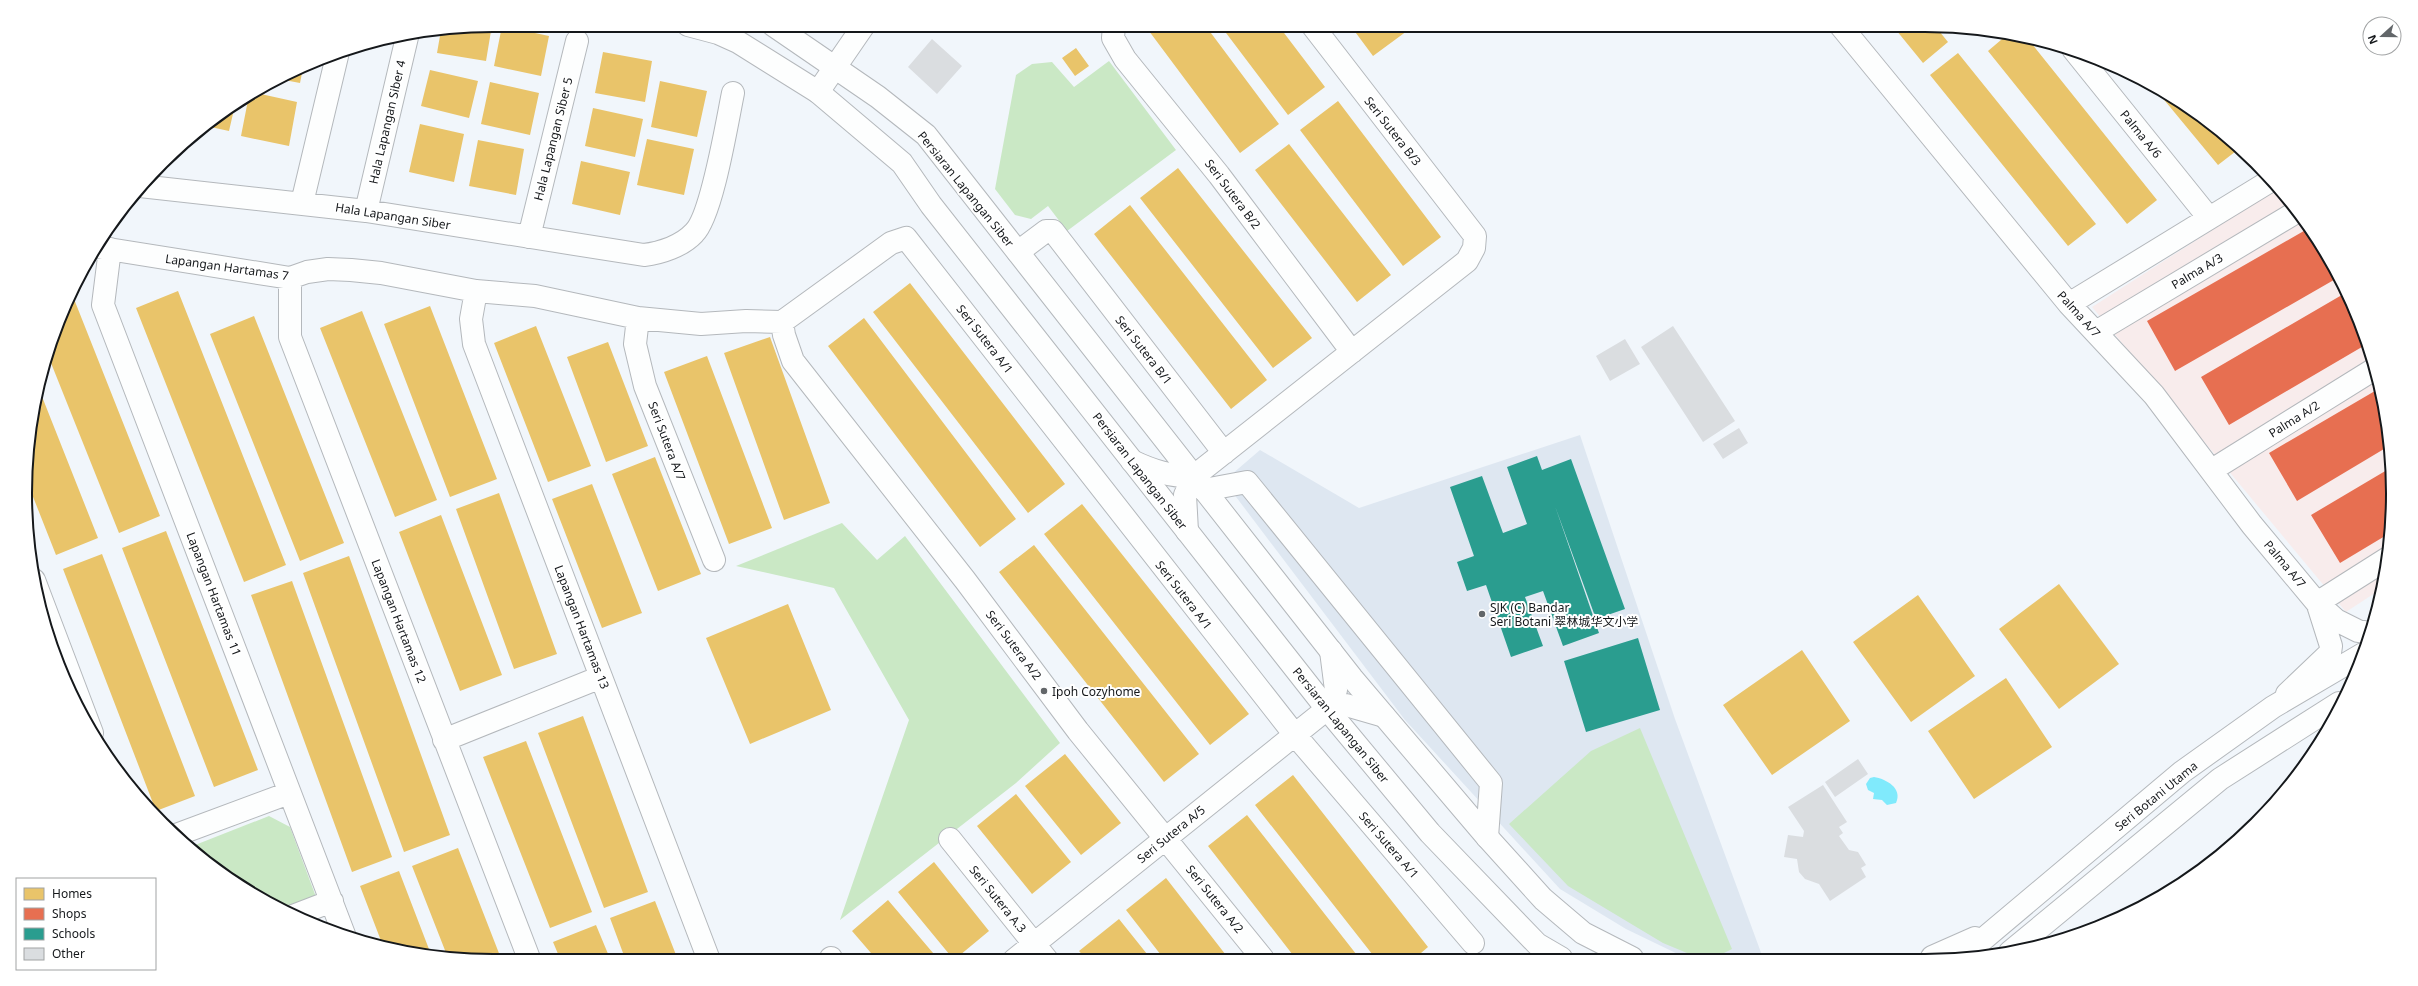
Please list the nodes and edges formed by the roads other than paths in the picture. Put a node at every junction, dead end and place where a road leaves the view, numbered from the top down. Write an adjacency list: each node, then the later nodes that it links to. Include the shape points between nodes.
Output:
1 (714, 32): 12 (street, Persiaran Lapangan Siber, via 738,42)
2 (783, 32): 11 (street, Persiaran Lapangan Siber)
3 (855, 32): 11 (street)
4 (1114, 32): 29 (street, Seri Sutera B/2, via 1125,59 1219,175)
5 (1317, 32): 29 (street, Seri Sutera B/3, via 1475,236 1474,248 1467,260)
6 (1846, 32): 25 (street, Palma A/7)
7 (406, 40): 17 (street, Hala Lapangan Siber 4)
8 (577, 41): 20 (street, Hala Lapangan Siber 5)
9 (336, 59): 16 (street)
10 (2081, 59): 19 (street, Palma A/6)
11 (835, 67): 12 (street); 22 (street, Persiaran Lapangan Siber, via 926,135)
12 (818, 92): 32 (street, Persiaran Lapangan Siber, via 902,163 931,205)
13 (733, 93): 20 (street, Hala Lapangan Siber, via 708,207 694,233 661,253 644,255)
14 (2266, 183): 19 (street)
15 (148, 187): 16 (street, Hala Lapangan Siber)
16 (302, 202): 17 (street, Hala Lapangan Siber)
17 (366, 211): 20 (street, Hala Lapangan Siber)
18 (2293, 214): 28 (street, Palma A/3)
19 (2209, 218): 25 (street)
20 (529, 237)
21 (103, 248): 23 (street, Lapangan Hartamas 7); 51 (street, Lapangan Hartamas 11, via 103,305)
22 (1018, 252): 31 (street, Seri Sutera B/1, via 1046,231 1053,231); 34 (street, Persiaran Lapangan Siber)
23 (290, 278): 24 (street, Lapangan Hartamas 7, via 328,269 351,270 381,273); 50 (street, Lapangan Hartamas 12, via 290,338)
24 (476, 291): 26 (street, Lapangan Hartamas 7, via 535,296); 43 (street, Lapangan Hartamas 13, via 471,319 474,344)
25 (2069, 304): 28 (street, Palma A/7)
26 (638, 318): 27 (street, Lapangan Hartamas 7, via 702,324); 36 (street, Seri Sutera A/7, via 635,344 645,386)
27 (782, 322): 49 (street, Seri Sutera A/1, via 891,242 906,238); 54 (street, Seri Sutera A/2, via 793,361 965,580 1078,731)
28 (2096, 332): 33 (street, Palma A/7, via 2154,395)
29 (1352, 352): 31 (street)
30 (2369, 372): 33 (street, Palma A/2)
31 (1224, 453): 34 (street)
32 (1132, 461): 34 (street, via 1152,471); 35 (street, Persiaran Lapangan Siber)
33 (2212, 470): 38 (street, Palma A/7, via 2252,525)
34 (1199, 484): 35 (street, via 1185,495); 41 (street, Persiaran Lapangan Siber); 53 (street, via 1247,482 1252,488 1491,783)
35 (1187, 531): 47 (street, Persiaran Lapangan Siber)
36 (714, 560)
37 (2380, 563): 38 (street)
38 (2317, 603): 40 (street, Palma A/7, via 2336,620); 46 (street, Palma A/7, via 2331,646 2330,653)
39 (53, 629): 44 (street)
40 (2364, 632)
41 (1331, 651): 47 (street, via 1336,690); 48 (street, Persiaran Lapangan Siber)
42 (2355, 659): 46 (street, Seri Botani Utama)
43 (601, 677): 50 (street); 65 (street, Lapangan Hartamas 13)
44 (72, 681)
45 (2333, 707): 61 (street, via 2220,779)
46 (2273, 708): 59 (street, Seri Botani Utama, via 2182,772)
47 (1327, 709): 48 (street, via 1346,705); 49 (street, Seri Sutera A/5); 67 (street, Persiaran Lapangan Siber, via 1430,833 1537,944)
48 (1384, 716): 53 (street, Persiaran Lapangan Siber)
49 (1295, 735): 54 (street, Seri Sutera A/5); 60 (street, Seri Sutera A/1)
50 (444, 740): 64 (street, Lapangan Hartamas 12)
51 (288, 793): 52 (street); 56 (street, Lapangan Hartamas 11)
52 (182, 833)
53 (1487, 837): 68 (street, Persiaran Lapangan Siber, via 1543,899 1583,933)
54 (1166, 838): 62 (street, Seri Sutera A/5); 66 (street, Seri Sutera A/2)
55 (950, 839): 62 (street, Seri Sutera A.3)
56 (332, 901): 57 (street); 58 (street, Lapangan Hartamas 11)
57 (303, 912)
58 (341, 928)
59 (1997, 928): 63 (street, Seri Botani Utama); 69 (street)
60 (1473, 943)
61 (2020, 944)
62 (1041, 952)
63 (1968, 952)
64 (527, 954)
65 (707, 954)
66 (1259, 954)
67 (1554, 954)
68 (1624, 954)
69 (1940, 954)

